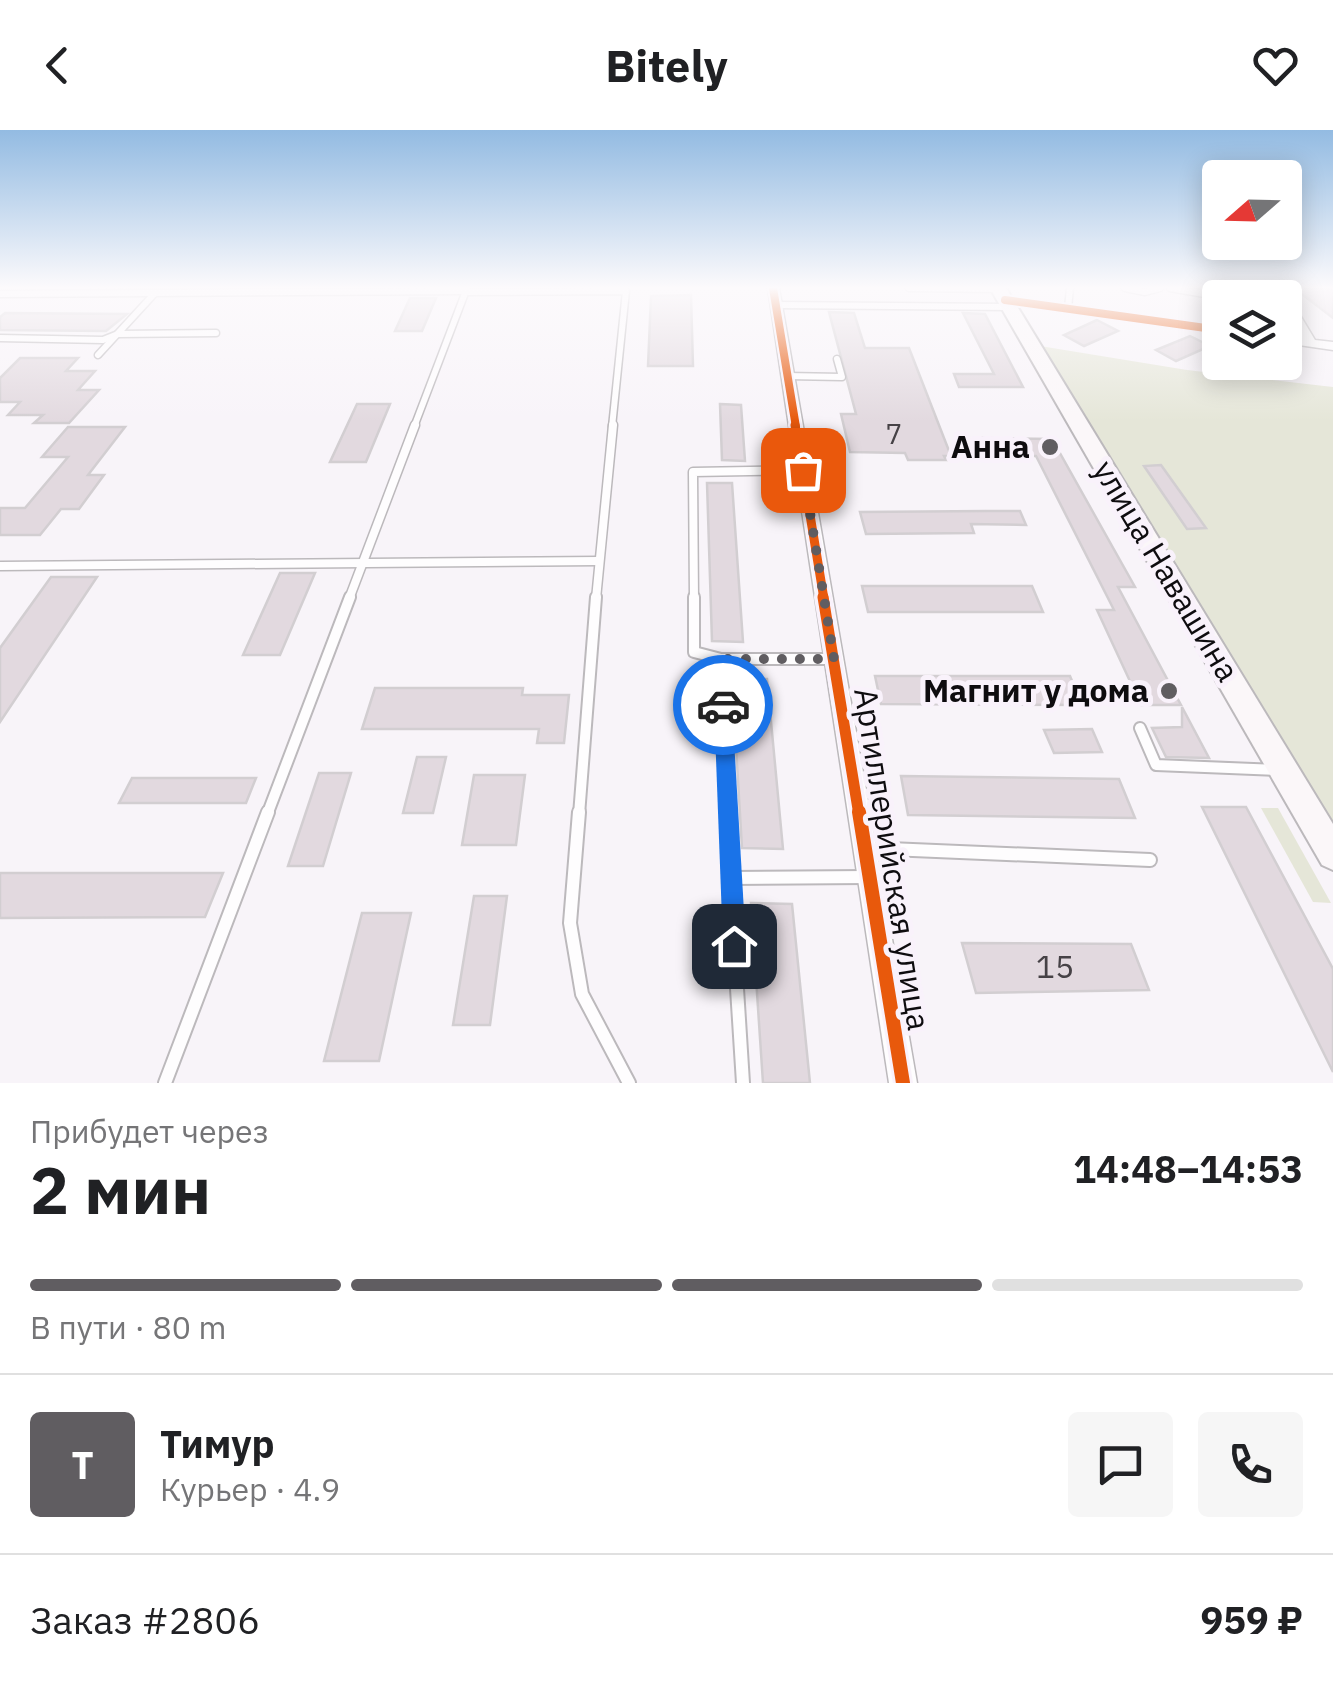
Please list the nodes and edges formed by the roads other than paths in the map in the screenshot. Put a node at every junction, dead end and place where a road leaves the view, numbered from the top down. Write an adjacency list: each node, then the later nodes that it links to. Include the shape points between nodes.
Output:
1 (450, 332): 16 (lane)
2 (622, 332): 17 (lane)
3 (780, 332): 14 (street, Артиллерийская улица)
4 (1025, 332): 22 (main road, улица Навашина)
5 (1304, 332): 10 (street)
6 (216, 333): 7 (lane)
7 (118, 334): 8 (lane, via 102,340); 12 (lane)
8 (0, 338)
9 (1302, 341): 10 (street)
10 (1310, 342): 11 (street)
11 (1333, 346)
12 (98, 355)
13 (837, 359): 14 (lane, via 842,376)
14 (787, 376): 15 (street, Артиллерийская улица)
15 (803, 470): 19 (lane, via 694,472 694,652); 20 (street, Артиллерийская улица)
16 (364, 560): 17 (lane); 18 (lane); 28 (lane)
17 (599, 561): 29 (lane, via 570,923 582,994)
18 (0, 566)
19 (720, 659): 20 (lane); 27 (lane)
20 (834, 659): 23 (street, Артиллерийская улица)
21 (1140, 728): 22 (lane, via 1156,765)
22 (1284, 770): 24 (main road, улица Навашина)
23 (863, 848): 25 (lane); 26 (street, Артиллерийская улица)
24 (1333, 854)
25 (1150, 860)
26 (868, 877): 27 (lane); 31 (street, Артиллерийская улица)
27 (730, 878): 30 (lane)
28 (165, 1083)
29 (629, 1083)
30 (743, 1083)
31 (903, 1083)

